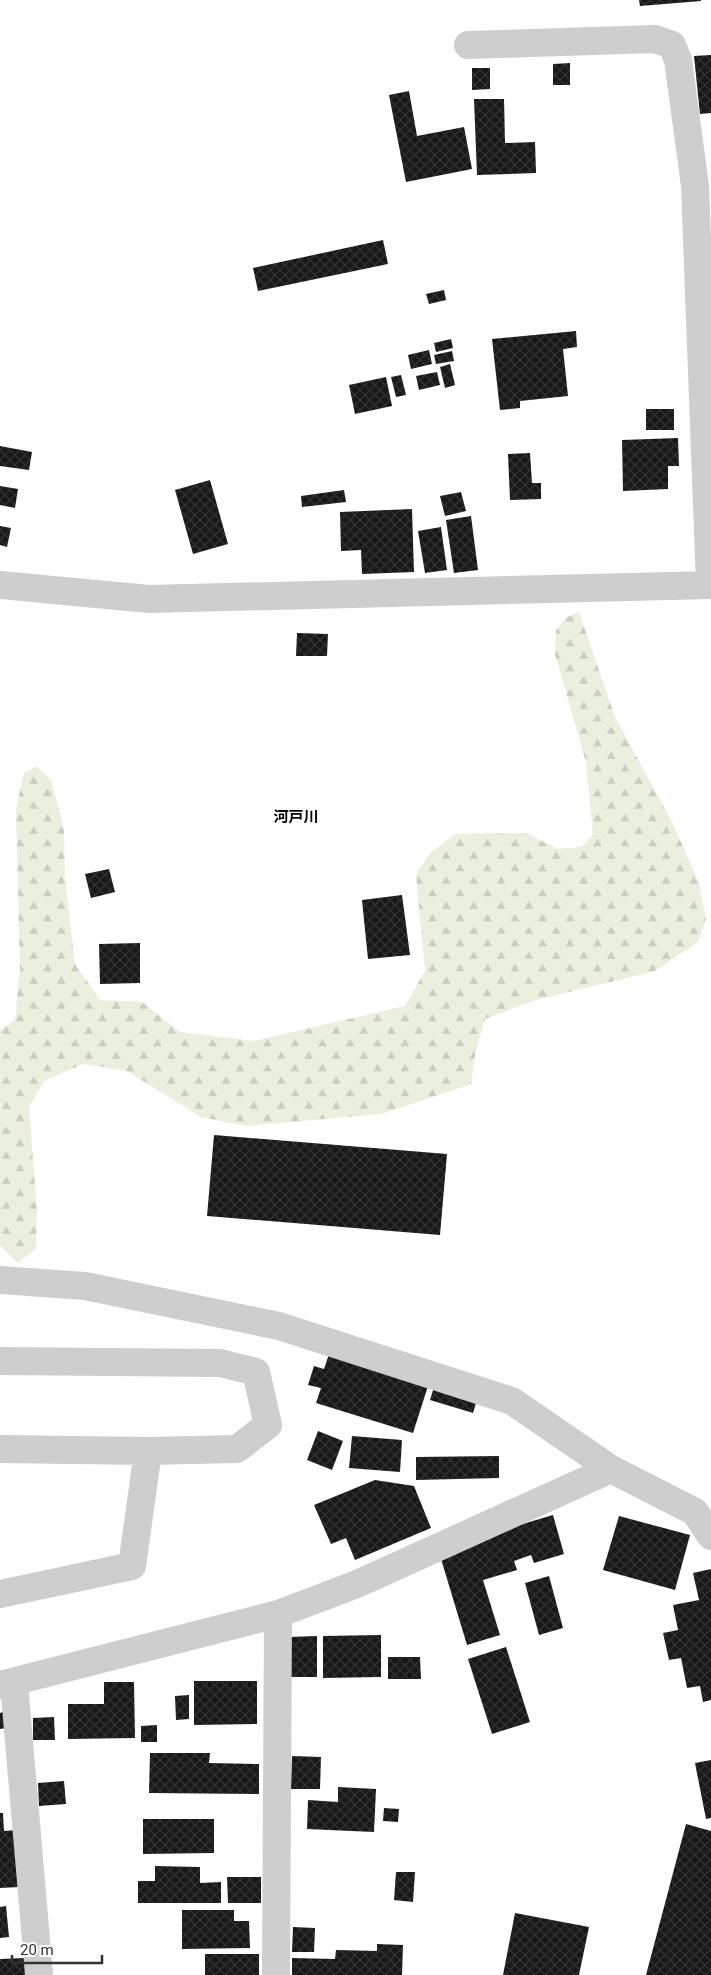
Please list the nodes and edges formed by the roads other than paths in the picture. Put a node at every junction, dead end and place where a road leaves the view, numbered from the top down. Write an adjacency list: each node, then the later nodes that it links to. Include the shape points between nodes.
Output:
1 (468, 45): 3 (street, via 655,39 672,44 678,60 695,186)
2 (0, 585): 3 (street, via 149,599)
3 (710, 585)
4 (0, 1280): 8 (street, via 85,1286 279,1326 512,1401)
5 (0, 1361): 7 (street, via 220,1363 256,1372 268,1426 237,1449)
6 (0, 1448): 7 (street)
7 (148, 1451): 10 (street, via 132,1566)
8 (611, 1470): 9 (street, via 695,1512); 11 (street, via 357,1584)
9 (711, 1536)
10 (0, 1594)
11 (278, 1614): 12 (street); 14 (street)
12 (7, 1684): 13 (street)
13 (40, 1975)
14 (276, 1975)

